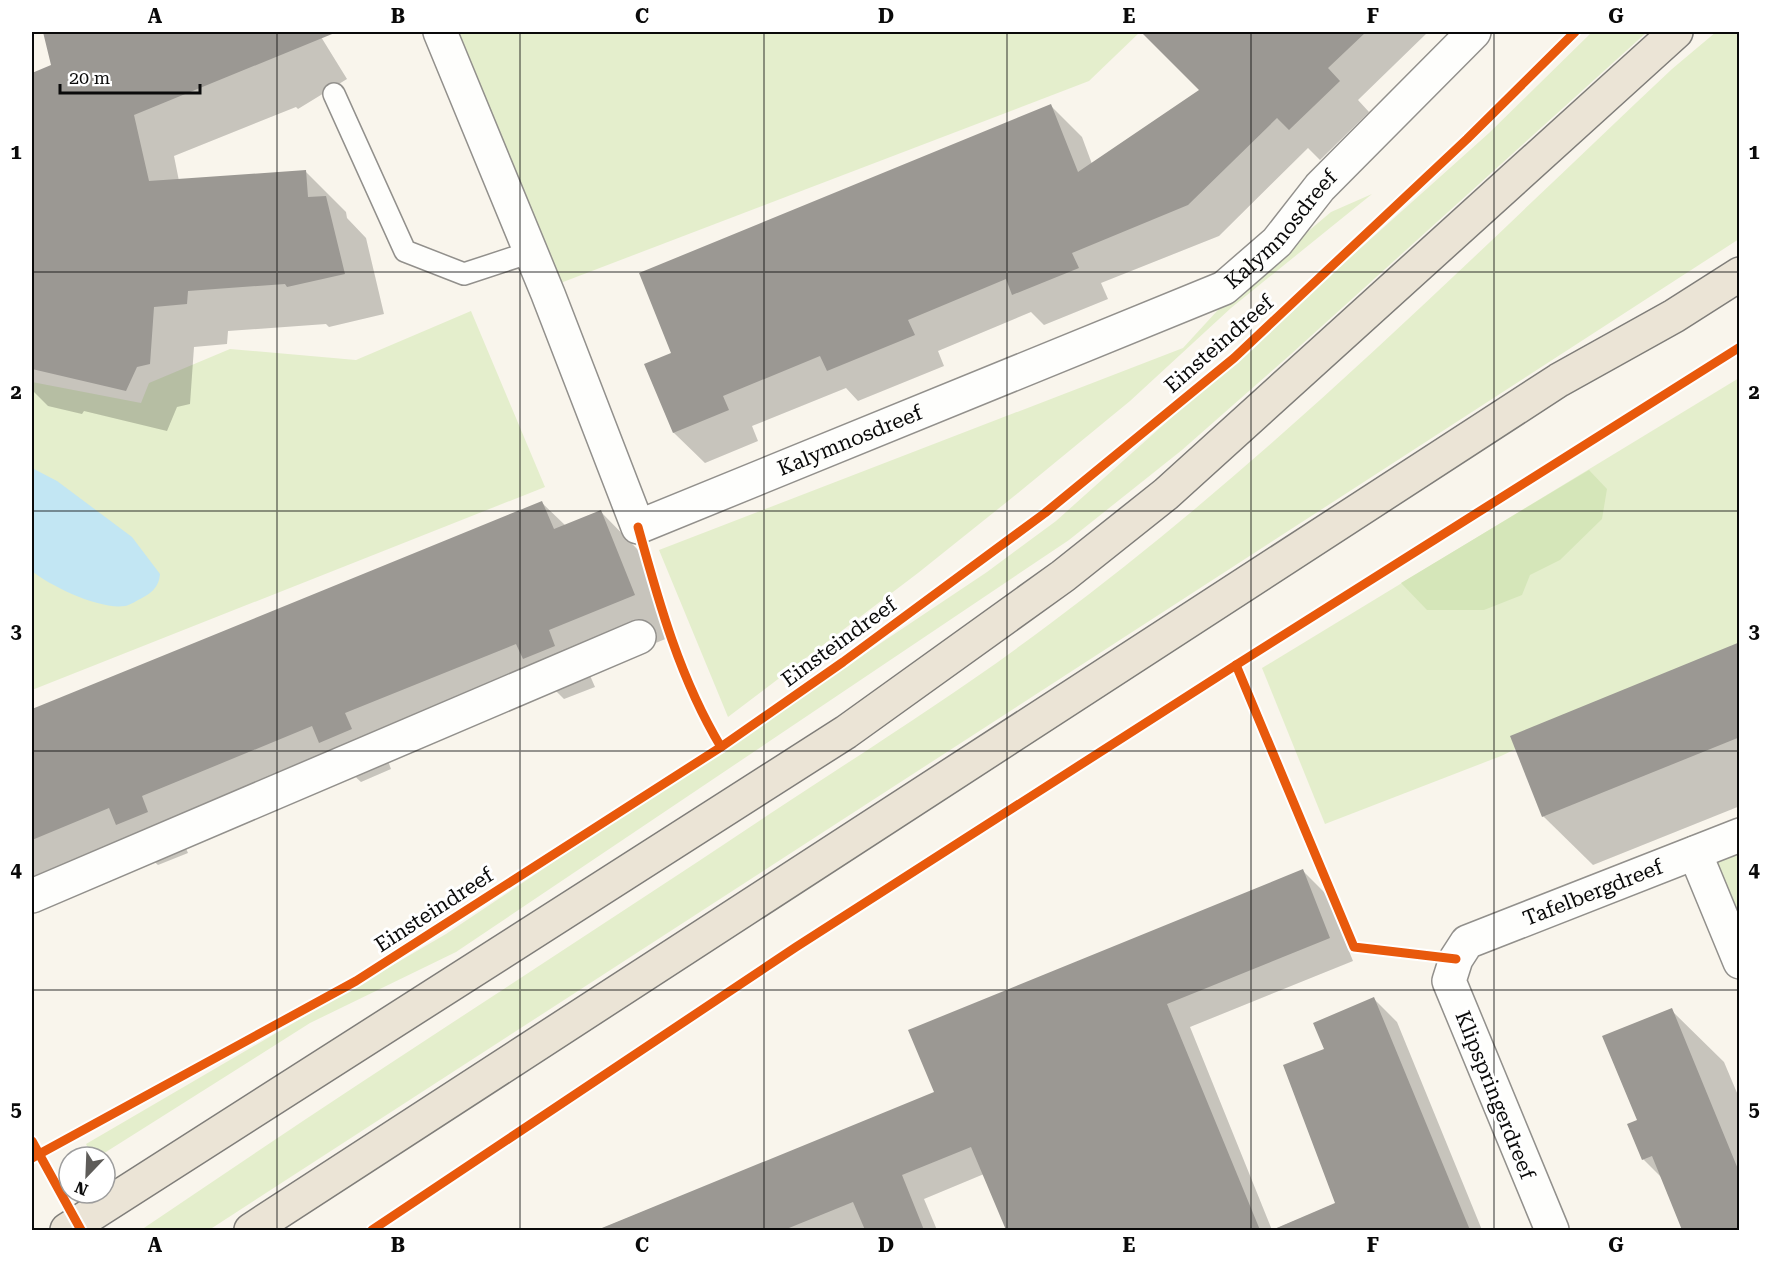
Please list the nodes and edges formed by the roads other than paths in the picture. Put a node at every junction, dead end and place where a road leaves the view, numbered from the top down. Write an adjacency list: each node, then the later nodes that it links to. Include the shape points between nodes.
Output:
1 (440, 32): 5 (street, Kalymnosdreef)
2 (1474, 32): 5 (street, Kalymnosdreef, via 1320,187 1277,242 1224,288 638,527)
3 (1676, 32): 13 (main road, via 1166,494 1063,576 846,732)
4 (334, 94): 5 (lane, via 405,251 464,274)
5 (531, 252)
6 (1740, 274): 14 (main road, via 1559,380)
7 (639, 638): 10 (street)
8 (1740, 835): 9 (street, Tafelbergdreef)
9 (1695, 853): 11 (street, Tafelbergdreef, via 1467,942); 12 (street)
10 (32, 896)
11 (1456, 959): 15 (street, Klipspringerdreef, via 1449,981)
12 (1740, 962)
13 (67, 1230)
14 (251, 1230)
15 (1551, 1230)

